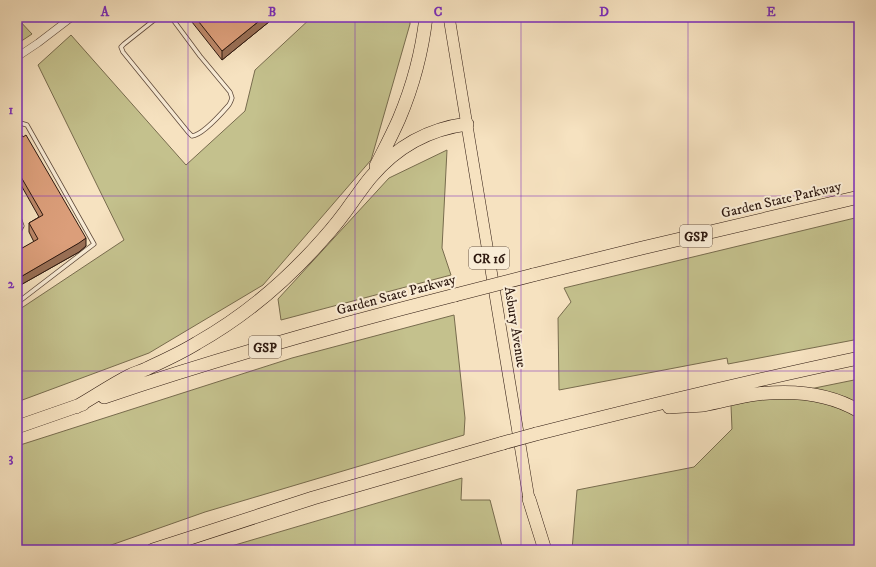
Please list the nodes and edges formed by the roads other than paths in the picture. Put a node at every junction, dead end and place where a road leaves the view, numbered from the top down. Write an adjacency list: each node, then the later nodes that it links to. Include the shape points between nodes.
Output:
1 (72, 17): 6 (street)
2 (158, 17): 3 (lane, via 121,47 188,132 196,136 212,123 229,105 232,98 230,92)
3 (171, 17)
4 (426, 17): 9 (highway, via 410,88 400,117)
5 (449, 17): 8 (main road, Asbury Avenue / CR 16)
6 (17, 57)
7 (17, 122): 13 (lane, via 27,124 94,244)
8 (467, 124): 9 (highway, via 446,127 415,140 392,156); 19 (main road, Asbury Avenue / CR 16)
9 (371, 177): 15 (highway, via 339,221 311,253 248,309 198,343 129,376)
10 (859, 197): 15 (highway, Garden State Parkway / GSP, bridge, via 368,317 260,348)
11 (17, 212): 12 (lane, via 22,226)
12 (17, 235)
13 (17, 303)
14 (859, 358): 16 (highway)
15 (76, 407): 18 (highway, Garden State Parkway / GSP)
16 (635, 408): 17 (highway, via 703,405 757,394 788,393 830,399); 20 (highway, bridge, via 407,470)
17 (859, 411)
18 (17, 427)
19 (529, 499): 21 (highway)
20 (153, 550)
21 (545, 550)

